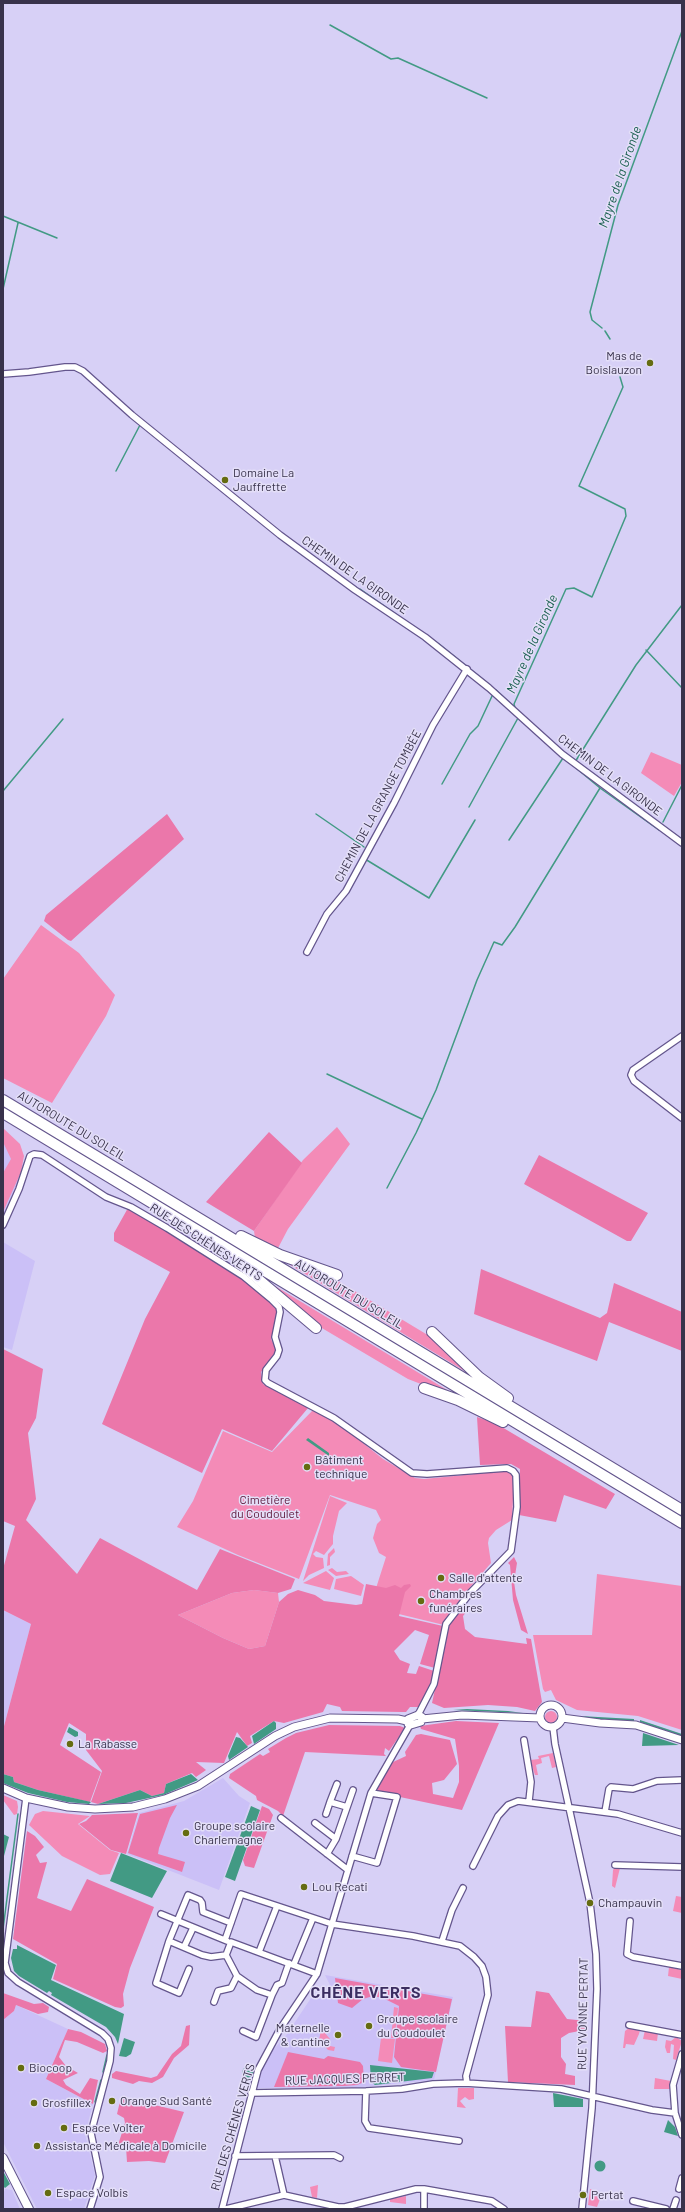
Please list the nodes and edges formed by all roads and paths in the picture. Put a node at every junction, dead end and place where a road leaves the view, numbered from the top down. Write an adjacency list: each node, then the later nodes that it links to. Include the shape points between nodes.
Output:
1 (3, 374): 2 (street, CHEMIN DE LA GIRONDE, via 65,367 75,367 83,371 132,415 280,535)
2 (467, 669): 3 (street, CHEMIN DE LA GIRONDE, via 562,754); 4 (street, CHEMIN DE LA GRANGE TOMBÉE, via 433,725 346,891 327,914)
3 (682, 843)
4 (307, 952)
5 (682, 1036): 8 (street, via 633,1070 632,1075 634,1081)
6 (3, 1100): 9 (highway, AUTOROUTE DU SOLEIL)
7 (3, 1113): 11 (highway, AUTOROUTE DU SOLEIL)
8 (682, 1118)
9 (199, 1218): 12 (highway, via 280,1255); 16 (highway, AUTOROUTE DU SOLEIL)
10 (3, 1225): 20 (street, RUE DES CHÊNES VERTS, via 30,1156 42,1156 106,1196 167,1228 243,1276 272,1300 280,1312 275,1337 279,1350 266,1370 265,1380 268,1383 334,1418 412,1473 507,1468 514,1471 517,1507 511,1551 470,1593 446,1624 434,1684)
11 (192, 1228): 13 (highway, via 258,1278); 17 (highway, AUTOROUTE DU SOLEIL)
12 (337, 1275)
13 (316, 1328)
14 (432, 1332): 16 (highway, via 479,1377)
15 (424, 1388): 17 (highway, via 458,1400 507,1424 599,1479)
16 (552, 1432): 18 (highway, AUTOROUTE DU SOLEIL)
17 (620, 1486): 19 (highway, AUTOROUTE DU SOLEIL)
18 (682, 1510)
19 (682, 1523)
20 (420, 1717): 21 (street, via 462,1715); 23 (street)
21 (540, 1718): 22 (street, via 543,1709 552,1706 560,1710); 24 (street, via 544,1724)
22 (562, 1718): 24 (street, via 559,1724); 26 (street, via 636,1725)
23 (409, 1723): 31 (street, RUE DES CHÊNES VERTS); 32 (street, via 398,1719 330,1718 294,1727 275,1736 198,1786 149,1804 120,1809 82,1809)
24 (553, 1727): 36 (street, RUE YVONNE PERTAT)
25 (524, 1740): 34 (street, via 531,1782)
26 (682, 1740)
27 (682, 1780): 37 (street, via 657,1781 633,1789 611,1786)
28 (336, 1784): 33 (street)
29 (3, 1788): 32 (street)
30 (353, 1790): 35 (street)
31 (372, 1793): 44 (street, RUE DES CHÊNES VERTS); 44 (street, via 397,1797 377,1863)
32 (26, 1798): 94 (street, via 5,1963 8,1973 18,1982 108,2039 111,2048 110,2061 91,2133 100,2177)
33 (330, 1802): 35 (street); 38 (street)
34 (529, 1802): 36 (street); 46 (street, via 518,1801 504,1808)
35 (347, 1807): 42 (street)
36 (569, 1807): 37 (street); 78 (street, RUE YVONNE PERTAT, via 590,1903 596,1954 597,1990)
37 (605, 1812): 41 (street, via 628,1816)
38 (326, 1814)
39 (281, 1818): 43 (street)
40 (315, 1823): 42 (street)
41 (682, 1833)
42 (336, 1840): 43 (street)
43 (327, 1854): 48 (street)
44 (352, 1856): 48 (street, RUE DES CHÊNES VERTS)
45 (615, 1865): 47 (street)
46 (473, 1866)
47 (682, 1867)
48 (348, 1870): 56 (street, RUE DES CHÊNES VERTS)
49 (463, 1888): 60 (street, via 452,1910)
50 (277, 1906): 52 (street); 55 (street, via 241,1894); 62 (street)
51 (161, 1914): 53 (street)
52 (313, 1918): 56 (street); 64 (street)
53 (177, 1920): 55 (street, via 188,1896 200,1900 203,1912); 57 (street); 58 (street)
54 (630, 1922): 65 (street, via 627,1954)
55 (231, 1923): 59 (street)
56 (332, 1924): 60 (street); 67 (street, RUE DES CHÊNES VERTS)
57 (193, 1928): 59 (street); 61 (street)
58 (169, 1941): 61 (street); 66 (street, via 156,1983 179,1993)
59 (228, 1941): 62 (street); 63 (street)
60 (442, 1941): 75 (street, via 460,1946 474,1957 482,1966 488,1985 488,1999)
61 (184, 1947): 63 (street, via 211,1957)
62 (259, 1952): 64 (street)
63 (226, 1955): 68 (street)
64 (291, 1963): 67 (street); 69 (street, via 282,1983 277,1985)
65 (682, 1966)
66 (189, 1969)
67 (316, 1974): 77 (street, RUE DES CHÊNES VERTS, via 271,2045 258,2070)
68 (237, 1976): 69 (street, via 257,1990); 70 (street, via 231,1988 218,1991)
69 (272, 1995): 72 (street, via 256,2037)
70 (214, 2002)
71 (629, 2025): 73 (street)
72 (243, 2031)
73 (682, 2035)
74 (682, 2054): 79 (street, via 673,2084)
75 (466, 2083): 76 (street, RUE JACQUES PERRET); 78 (street, RUE JACQUES PERRET, via 550,2088)
76 (366, 2091): 77 (street, RUE JACQUES PERRET); 81 (street, via 365,2121 369,2128)
77 (251, 2093): 82 (street, RUE DES CHÊNES VERTS)
78 (592, 2097): 79 (street, RUE JACQUES PERRET); 99 (street, RUE YVONNE PERTAT)
79 (675, 2113): 80 (street)
80 (682, 2135)
81 (460, 2141)
82 (235, 2156): 83 (street); 95 (street, RUE DES CHÊNES VERTS)
83 (275, 2156): 85 (street, via 334,2155); 89 (street)
84 (3, 2158): 93 (main road)
85 (340, 2158)
86 (682, 2178): 88 (street)
87 (424, 2188): 92 (street); 97 (street); 98 (street, via 485,2200)
88 (679, 2189)
89 (284, 2195): 92 (street); 96 (street)
90 (633, 2200): 100 (street)
91 (676, 2200): 101 (street)
92 (338, 2208)
93 (29, 2209)
94 (90, 2209)
95 (222, 2209)
96 (226, 2209)
97 (424, 2209)
98 (504, 2209)
99 (582, 2209)
100 (666, 2209)
101 (673, 2209)

